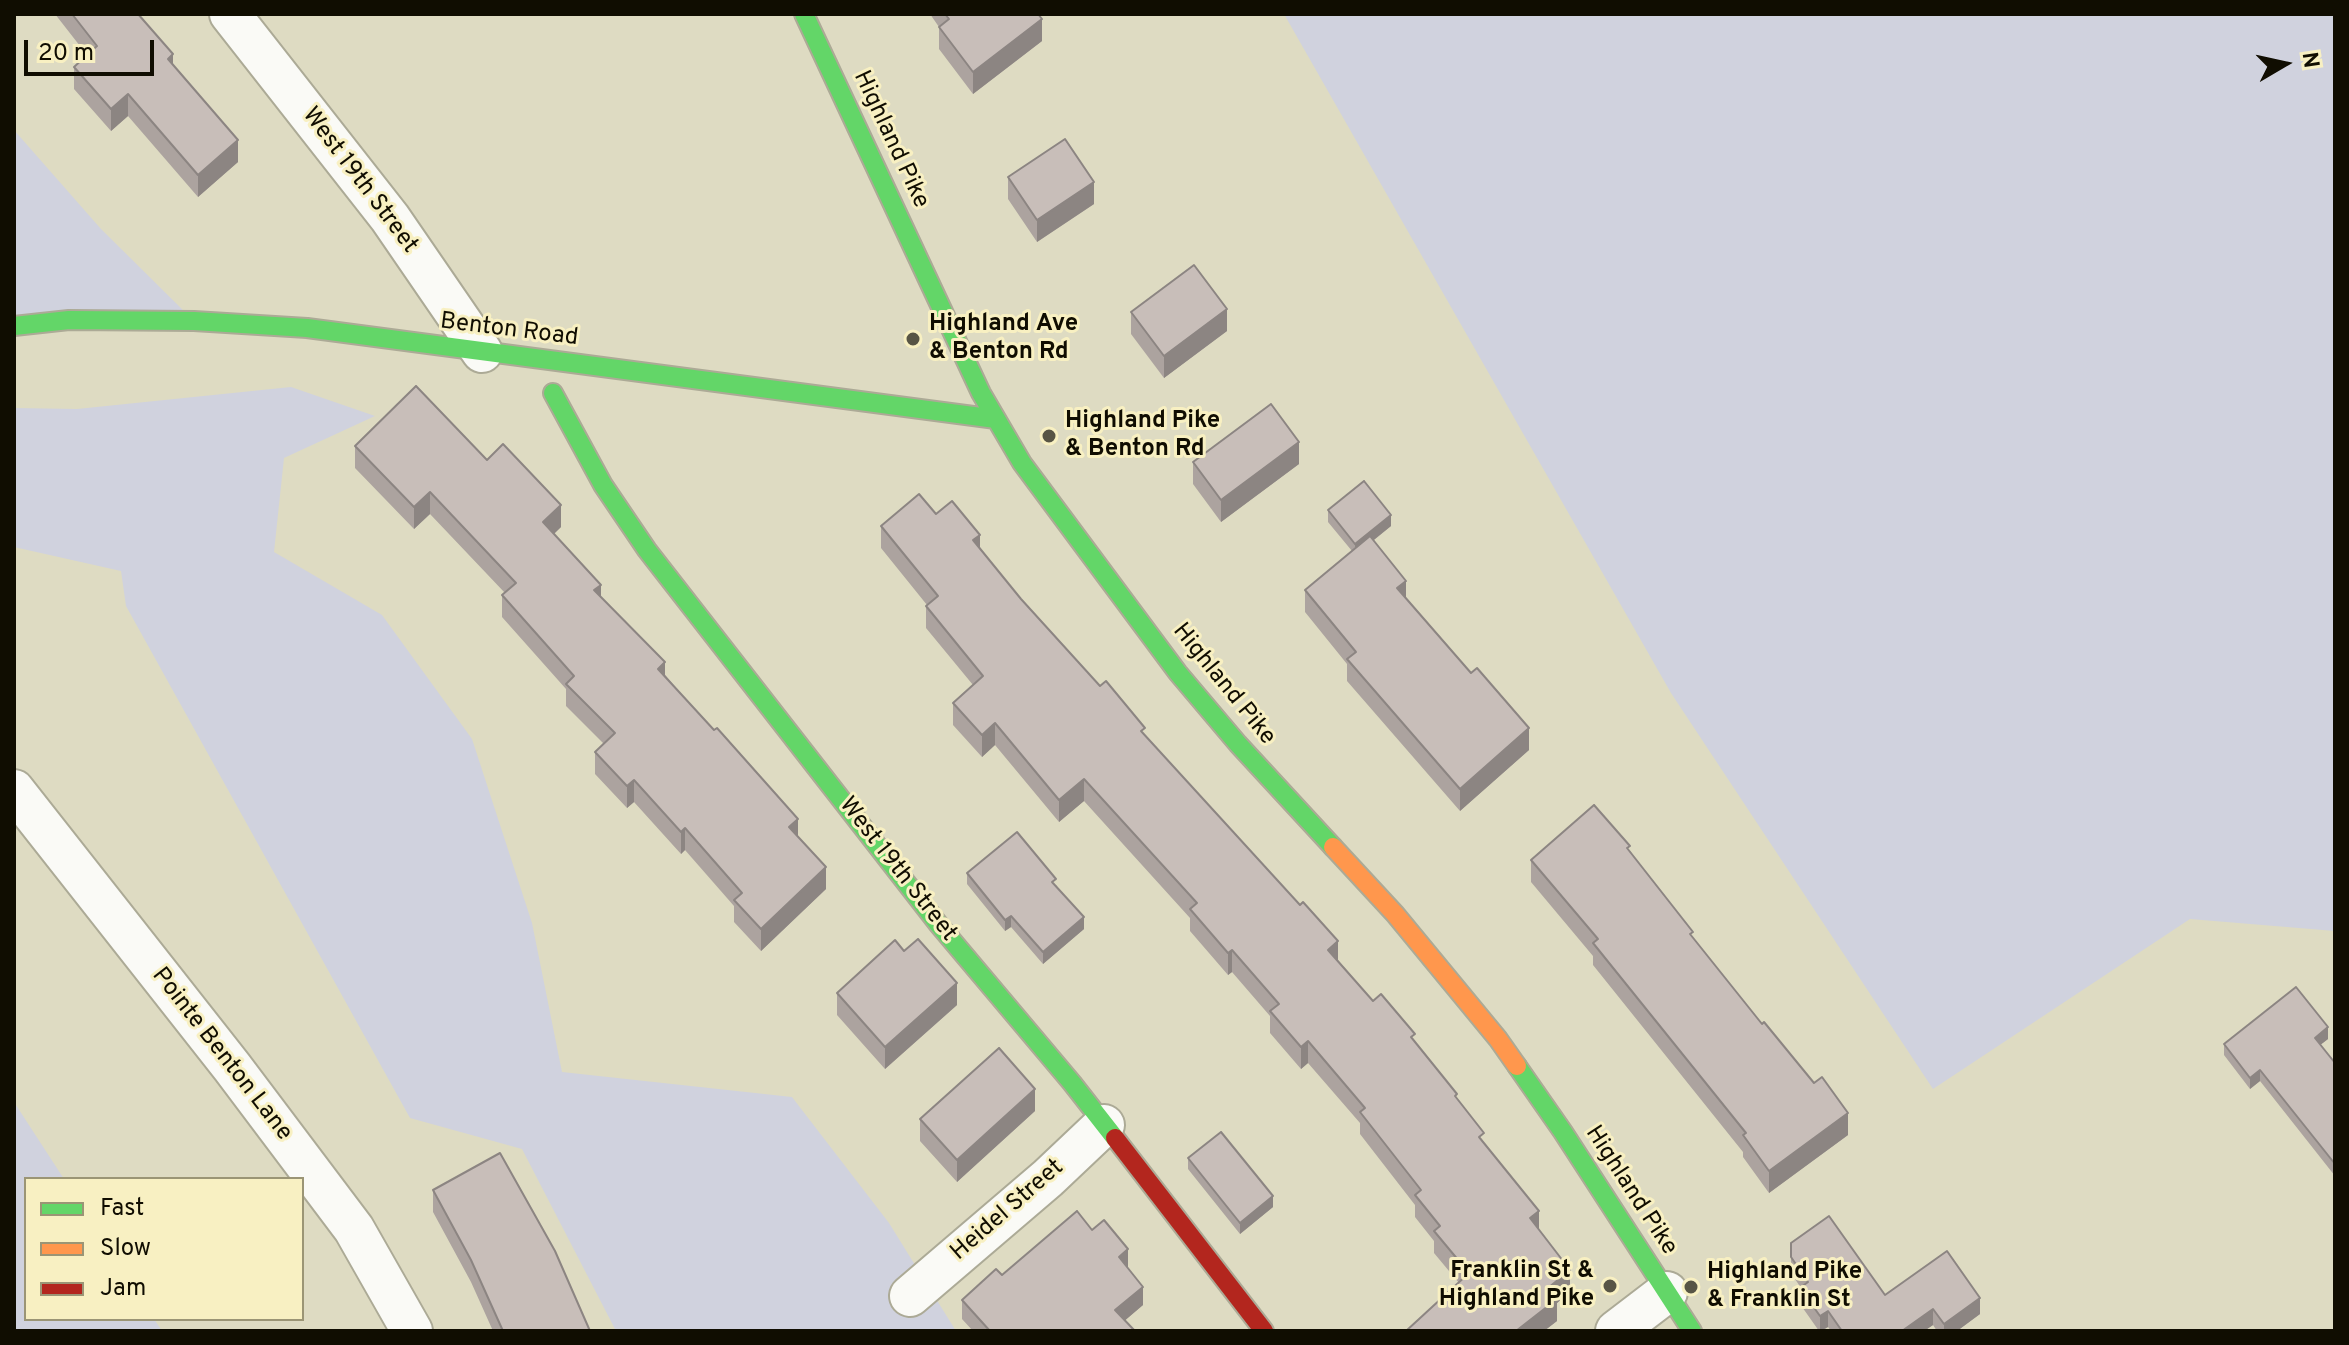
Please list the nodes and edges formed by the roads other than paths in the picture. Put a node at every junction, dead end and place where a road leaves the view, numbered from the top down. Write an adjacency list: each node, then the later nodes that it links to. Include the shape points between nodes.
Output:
1 (230, 14): 4 (street, West 19th Street, via 390,218)
2 (804, 14): 6 (street, Highland Pike)
3 (14, 326): 4 (street, Benton Road, via 69,320 194,321 307,328)
4 (482, 352): 6 (street, Benton Road)
5 (553, 393): 8 (street, West 19th Street, via 603,485 647,550 939,925)
6 (996, 419): 9 (street, Highland Pike, via 1022,463 1178,673 1395,914 1498,1039)
7 (14, 790): 11 (street, Pointe Benton Lane, via 354,1229)
8 (1104, 1125): 10 (street, Heidel Street); 12 (street, West 19th Street)
9 (1667, 1292): 13 (street); 14 (street, Highland Pike)
10 (910, 1296)
11 (412, 1331)
12 (1264, 1331)
13 (1616, 1331)
14 (1692, 1331)

